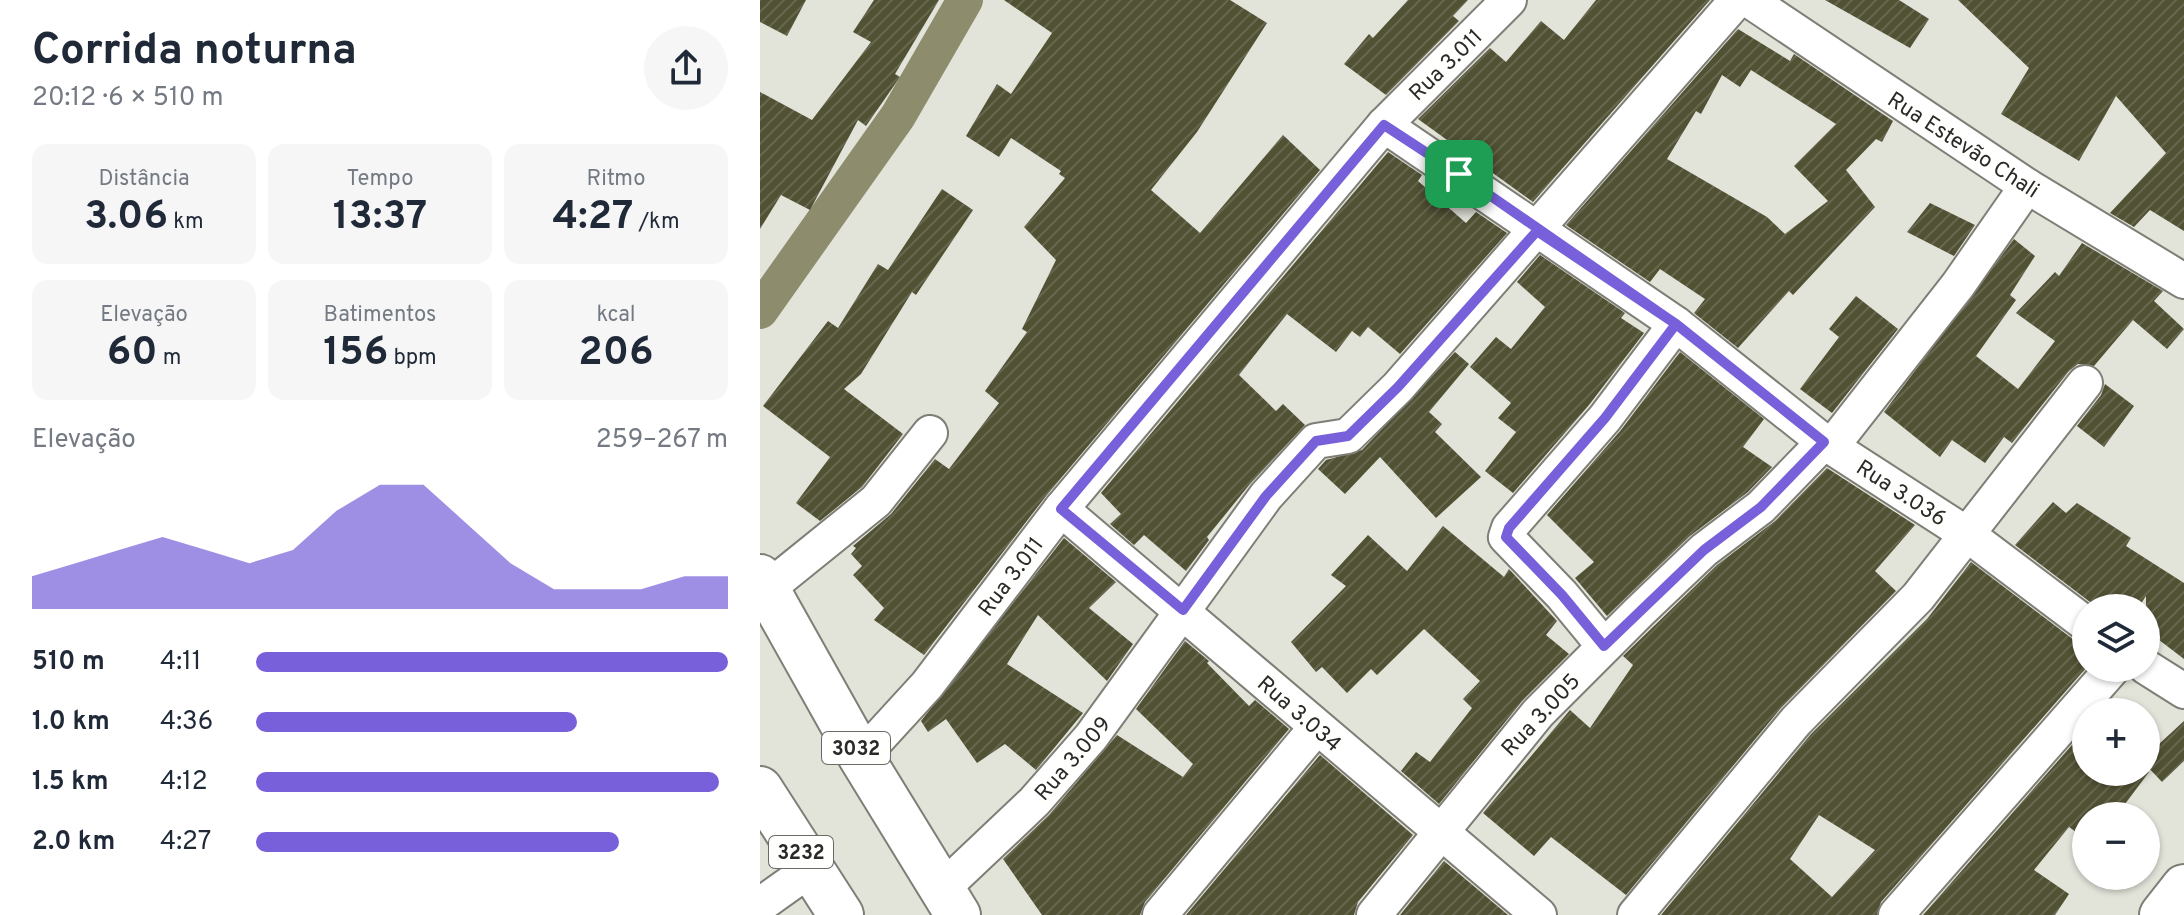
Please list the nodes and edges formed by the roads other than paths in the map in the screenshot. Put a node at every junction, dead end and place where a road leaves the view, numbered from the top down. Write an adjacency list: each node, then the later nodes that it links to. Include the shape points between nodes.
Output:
1 (1509, 0): 4 (street, Rua 3.011)
2 (1737, 0): 6 (street)
3 (1749, 0): 5 (street, Rua Estevão Chali)
4 (1384, 125): 6 (street, Rua 3.036); 12 (street, Rua 3.011)
5 (2027, 186): 7 (street, Rua Estevão Chali); 11 (street, Rua 3.005, via 1958,285)
6 (1537, 231): 8 (street, Rua 3.036); 15 (street, Rua 3.009, via 1348,436 1316,441 1266,496)
7 (2184, 281)
8 (1676, 324): 11 (street, Rua 3.036); 17 (street, via 1506,537)
9 (2085, 383): 13 (street)
10 (930, 433): 14 (street, via 876,501)
11 (1828, 445): 13 (street, Rua 3.036); 17 (street, Rua 3.005, via 1761,507 1704,550)
12 (1061, 509): 15 (street, Rua 3.034); 22 (street, Rua 3.011, via 927,685)
13 (1968, 535): 16 (street, Rua 3.036); 33 (street, via 1918,597 1786,733)
14 (764, 583): 22 (main road, 3032)
15 (1183, 610): 21 (street, Rua 3.034); 27 (street, Rua 3.009, via 1091,737)
16 (2072, 613)
17 (1604, 646): 24 (street, Rua 3.005, via 1538,713)
18 (2160, 676): 20 (street)
19 (2101, 682): 34 (street)
20 (2184, 691)
21 (1316, 728): 24 (street, Rua 3.034); 30 (street)
22 (861, 757): 27 (main road, 3032)
23 (760, 789): 25 (main road, 3232)
24 (1442, 832): 31 (street, Rua 3.005); 32 (street, Rua 3.034)
25 (812, 868): 28 (street); 29 (main road, 3232)
26 (2184, 887): 35 (main road)
27 (950, 902)
28 (760, 905)
29 (841, 915)
30 (1160, 915)
31 (1374, 915)
32 (1539, 915)
33 (1635, 915)
34 (1896, 915)
35 (2162, 915)

